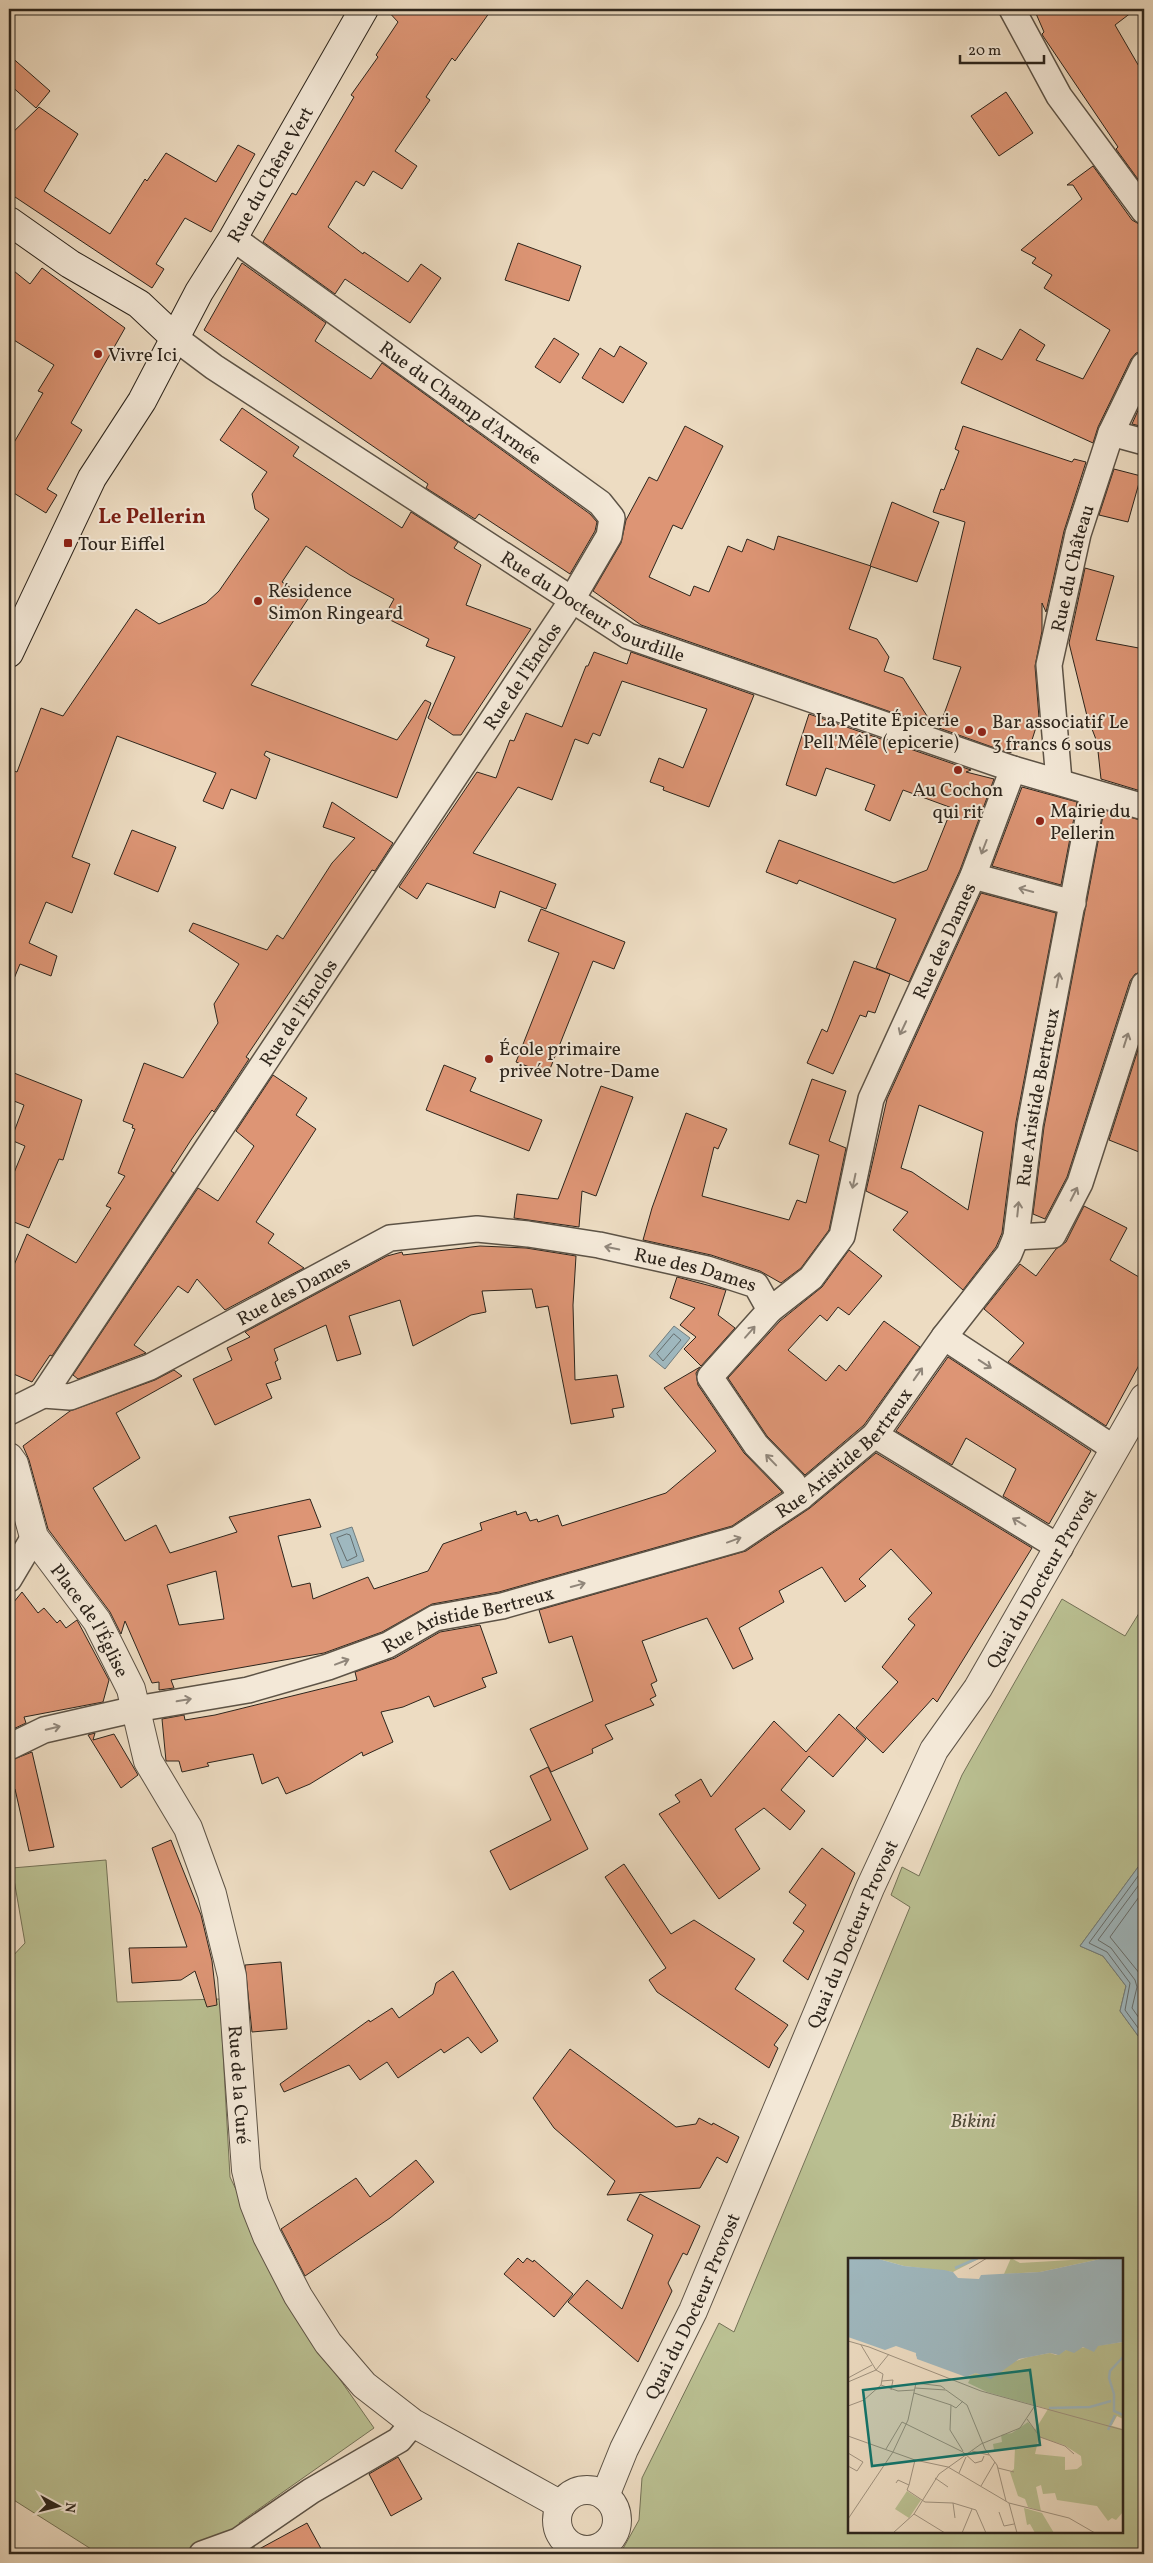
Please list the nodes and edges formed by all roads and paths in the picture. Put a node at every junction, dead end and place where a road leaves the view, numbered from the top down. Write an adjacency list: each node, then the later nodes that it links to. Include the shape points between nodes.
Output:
1 (364, 9): 5 (street, Rue du Chêne Vert)
2 (1012, 9): 3 (street, via 1059,96)
3 (1144, 211)
4 (9, 221): 6 (street, via 70,264 139,304)
5 (232, 238): 6 (street, Rue du Chêne Vert); 10 (street, Rue du Champ d'Armée, via 600,503 612,518 608,536)
6 (174, 337): 10 (street, Rue du Docteur Sourdille, via 214,367); 11 (street, Rue du Chêne Vert, via 142,400 92,478)
7 (1144, 365): 8 (street, Rue du Château)
8 (1111, 433): 9 (street); 13 (street, Rue du Château, via 1078,534 1049,666)
9 (1144, 442)
10 (573, 598): 12 (street, Rue du Docteur Sourdille, via 628,636); 22 (street, Rue de l'Enclos)
11 (9, 652)
12 (1014, 769): 13 (street, Rue du Docteur Sourdille); 16 (street, Rue des Dames, one-way to 16)
13 (1059, 781): 14 (street)
14 (1093, 793): 15 (street); 17 (street, Rue Aristide Bertreux)
15 (1144, 807)
16 (973, 876): 17 (street, one-way to 16); 20 (street, Rue des Dames, one-way to 20, via 871,1099 842,1236 811,1278)
17 (1073, 903): 19 (street, Rue Aristide Bertreux, one-way to 17, via 1030,1125)
18 (1144, 985): 19 (street, one-way to 18, via 1053,1235 1080,1182)
19 (1016, 1237): 21 (street, Rue Aristide Bertreux, via 1009,1254)
20 (770, 1310): 22 (street, Rue des Dames, one-way to 22, via 756,1285 707,1269 600,1245 477,1229 390,1238 150,1367 70,1397); 28 (street, one-way to 20, via 793,1483 756,1445 710,1377)
21 (944, 1337): 25 (street, Rue Aristide Bertreux, one-way to 21); 26 (street, one-way to 26)
22 (43, 1395): 24 (street, Rue de l'Enclos)
23 (1144, 1398): 26 (street, Quai du Docteur Provost)
24 (9, 1412)
25 (875, 1435): 28 (street, Rue Aristide Bertreux); 30 (street, one-way to 25)
26 (1115, 1449): 30 (street, Quai du Docteur Provost)
27 (9, 1457): 29 (street, Place de l'Église, via 14,1464)
28 (801, 1497): 32 (street, Rue Aristide Bertreux, one-way to 28, via 248,1690 328,1667 388,1645 434,1618 502,1606 738,1539)
29 (34, 1538): 31 (street, Place de l'Église); 32 (street, Place de l'Église, via 97,1621 131,1689)
30 (1060, 1548): 35 (street, Quai du Docteur Provost, via 978,1688 934,1750 870,1888 693,2311 624,2449)
31 (9, 1578)
32 (136, 1709): 33 (street, Rue Aristide Bertreux, one-way to 32, via 44,1730); 34 (street, Rue de la Curé, via 148,1761 188,1828 212,1894 232,1976 246,2170 264,2228 298,2296 328,2343 364,2386)
33 (9, 1747)
34 (413, 2423): 36 (street, Rue de la Curé); 38 (street, via 399,2440 311,2491 238,2541)
35 (605, 2496): 36 (street, via 585,2490 567,2497); 37 (street, via 616,2511 616,2530 612,2538 597,2549)
36 (561, 2505): 37 (street, via 557,2522 559,2532)
37 (578, 2552)
38 (202, 2554)

